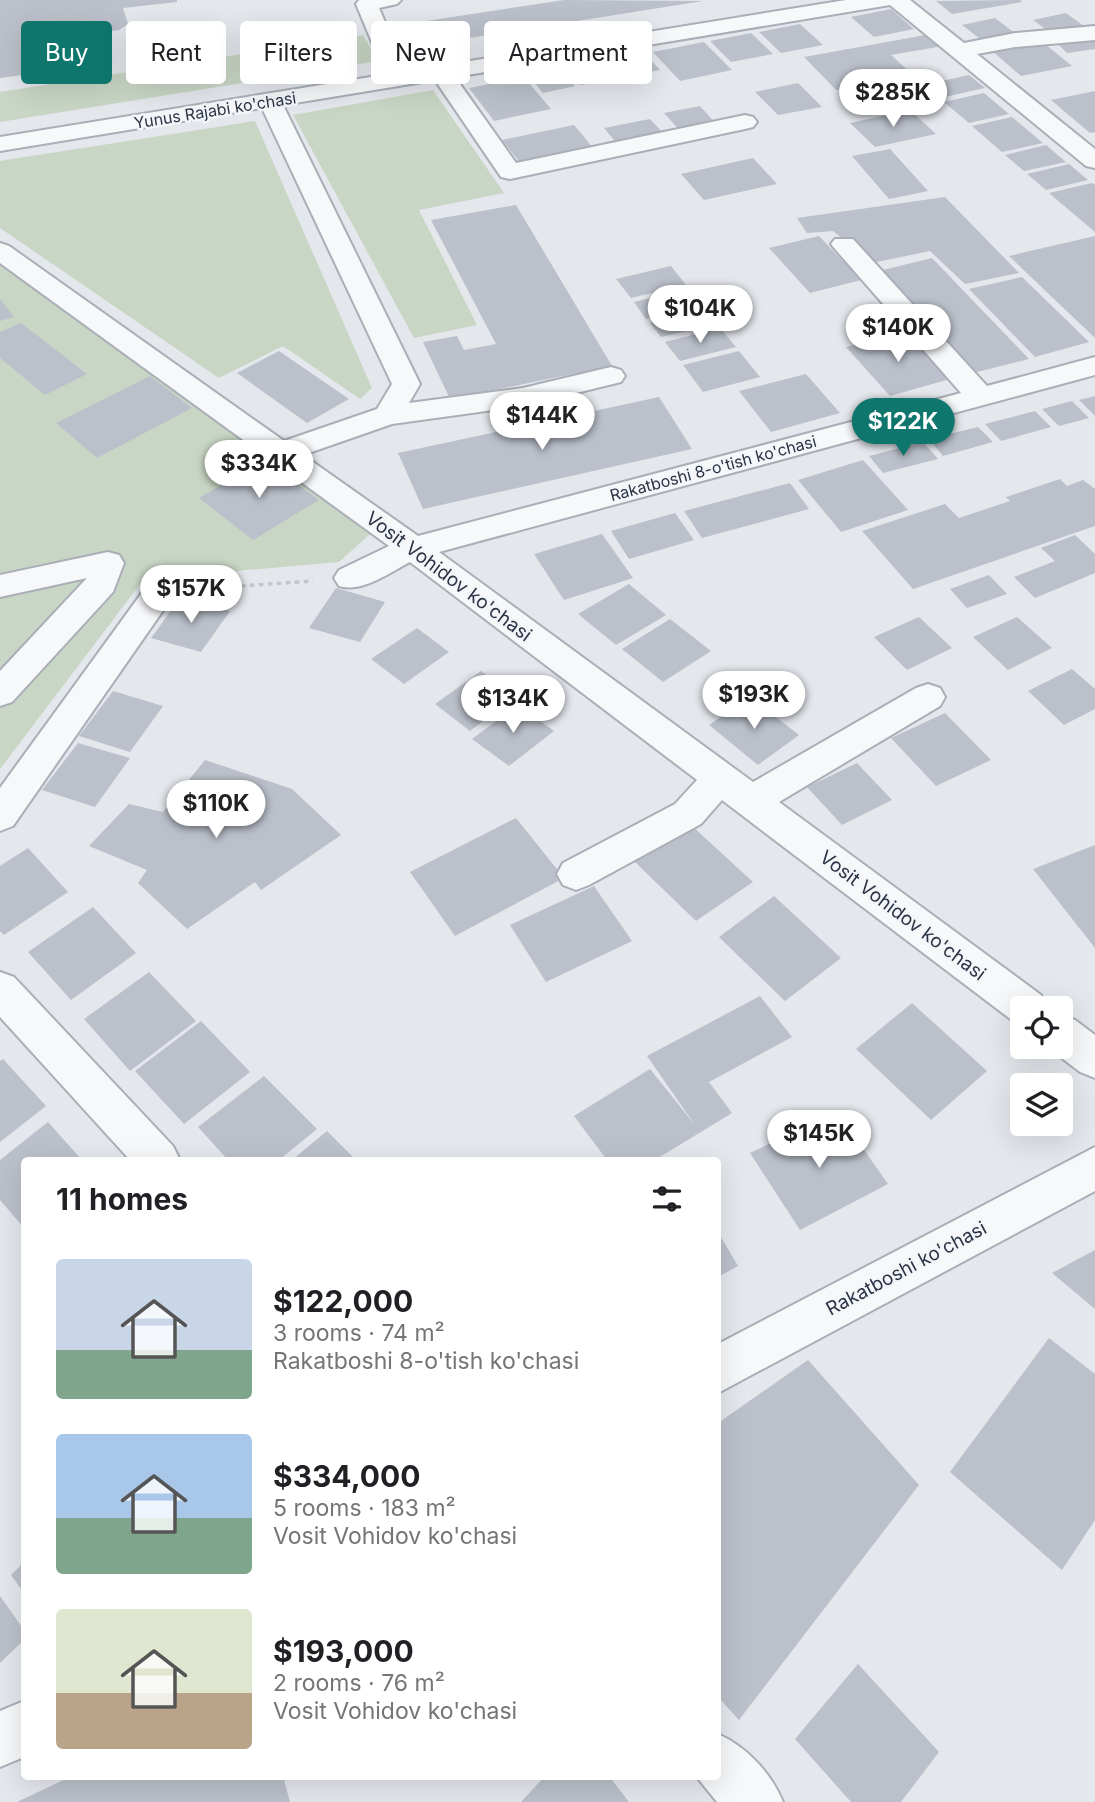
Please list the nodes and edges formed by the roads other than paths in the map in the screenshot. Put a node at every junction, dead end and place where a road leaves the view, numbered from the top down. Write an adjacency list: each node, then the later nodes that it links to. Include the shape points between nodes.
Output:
1 (390, 0): 4 (street)
2 (885, 0): 8 (street, Yunus Rajabi ko'chasi)
3 (897, 0): 7 (street)
4 (366, 2): 5 (street)
5 (374, 21)
6 (1095, 33): 7 (street)
7 (958, 51): 14 (street)
8 (470, 68)
9 (374, 84): 11 (street, Yunus Rajabi ko'chasi)
10 (449, 84): 12 (street, via 510,172)
11 (270, 101): 13 (street, Yunus Rajabi ko'chasi); 20 (street, via 406,384)
12 (745, 122)
13 (0, 144)
14 (1095, 161)
15 (844, 244): 19 (street)
16 (0, 251): 21 (street, Vosit Vohidov ko'chasi)
17 (1095, 366): 19 (street, Rakatboshi 8-o'tish ko'chasi)
18 (611, 376): 20 (street, via 523,397)
19 (981, 397): 22 (street, Rakatboshi 8-o'tish ko'chasi)
20 (388, 415): 21 (street)
21 (281, 452): 22 (street, Vosit Vohidov ko'chasi)
22 (413, 548): 23 (street, Rakatboshi 8-o'tish ko'chasi); 28 (street, Vosit Vohidov ko'chasi)
23 (350, 578)
24 (0, 586): 26 (street, via 108,563 102,584)
25 (160, 591): 30 (street)
26 (0, 693)
27 (929, 697): 29 (street)
28 (720, 778): 29 (street, Vosit Vohidov ko'chasi); 31 (street, via 688,814)
29 (751, 801): 33 (street, Vosit Vohidov ko'chasi)
30 (0, 816)
31 (576, 874)
32 (0, 989): 36 (street)
33 (1011, 996)
34 (1073, 1043): 35 (street)
35 (1095, 1059)
36 (155, 1157)
37 (1095, 1168): 38 (street, Rakatboshi ko'chasi)
38 (721, 1367)
39 (21, 1730): 40 (street)
40 (0, 1740)
41 (721, 1765): 42 (street)
42 (755, 1802)

